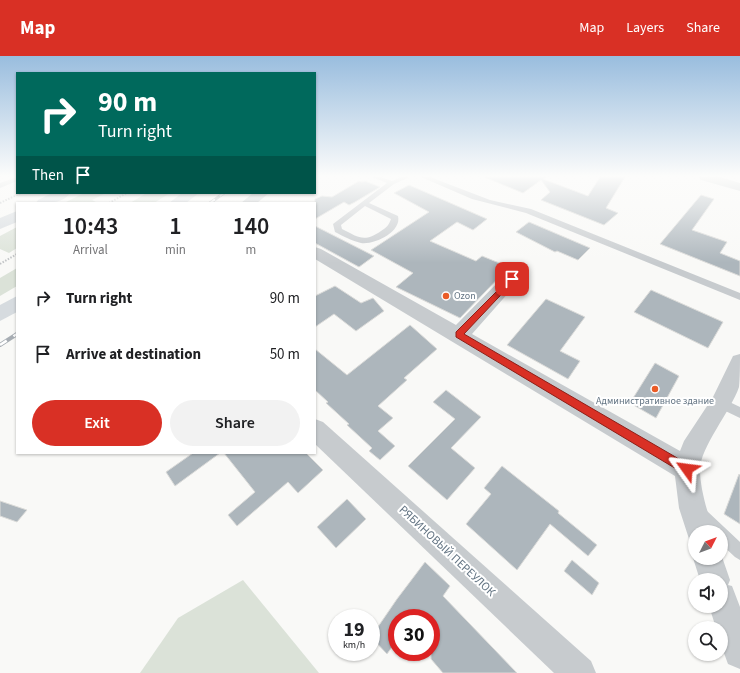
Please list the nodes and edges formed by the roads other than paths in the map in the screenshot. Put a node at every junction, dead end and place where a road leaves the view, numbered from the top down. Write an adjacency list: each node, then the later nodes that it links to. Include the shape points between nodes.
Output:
1 (360, 206): 2 (lane, via 337,224 338,230 363,242 375,240 393,226 395,218)
2 (370, 206)
3 (498, 206): 8 (lane, via 528,212)
4 (16, 216): 5 (main road)
5 (0, 224)
6 (316, 253): 11 (street)
7 (512, 279): 11 (street)
8 (740, 297)
9 (16, 304): 10 (main road)
10 (0, 314)
11 (459, 335): 15 (street)
12 (740, 362): 13 (street)
13 (731, 408): 15 (street, via 693,449)
14 (316, 429): 23 (street, РЯБИНОВЫЙ ПЕРЕУЛОК)
15 (687, 469): 16 (street)
16 (693, 508): 17 (street); 18 (lane)
17 (698, 525)
18 (711, 525)
19 (728, 541): 20 (lane)
20 (740, 552)
21 (727, 613): 22 (street)
22 (740, 652)
23 (579, 673)

